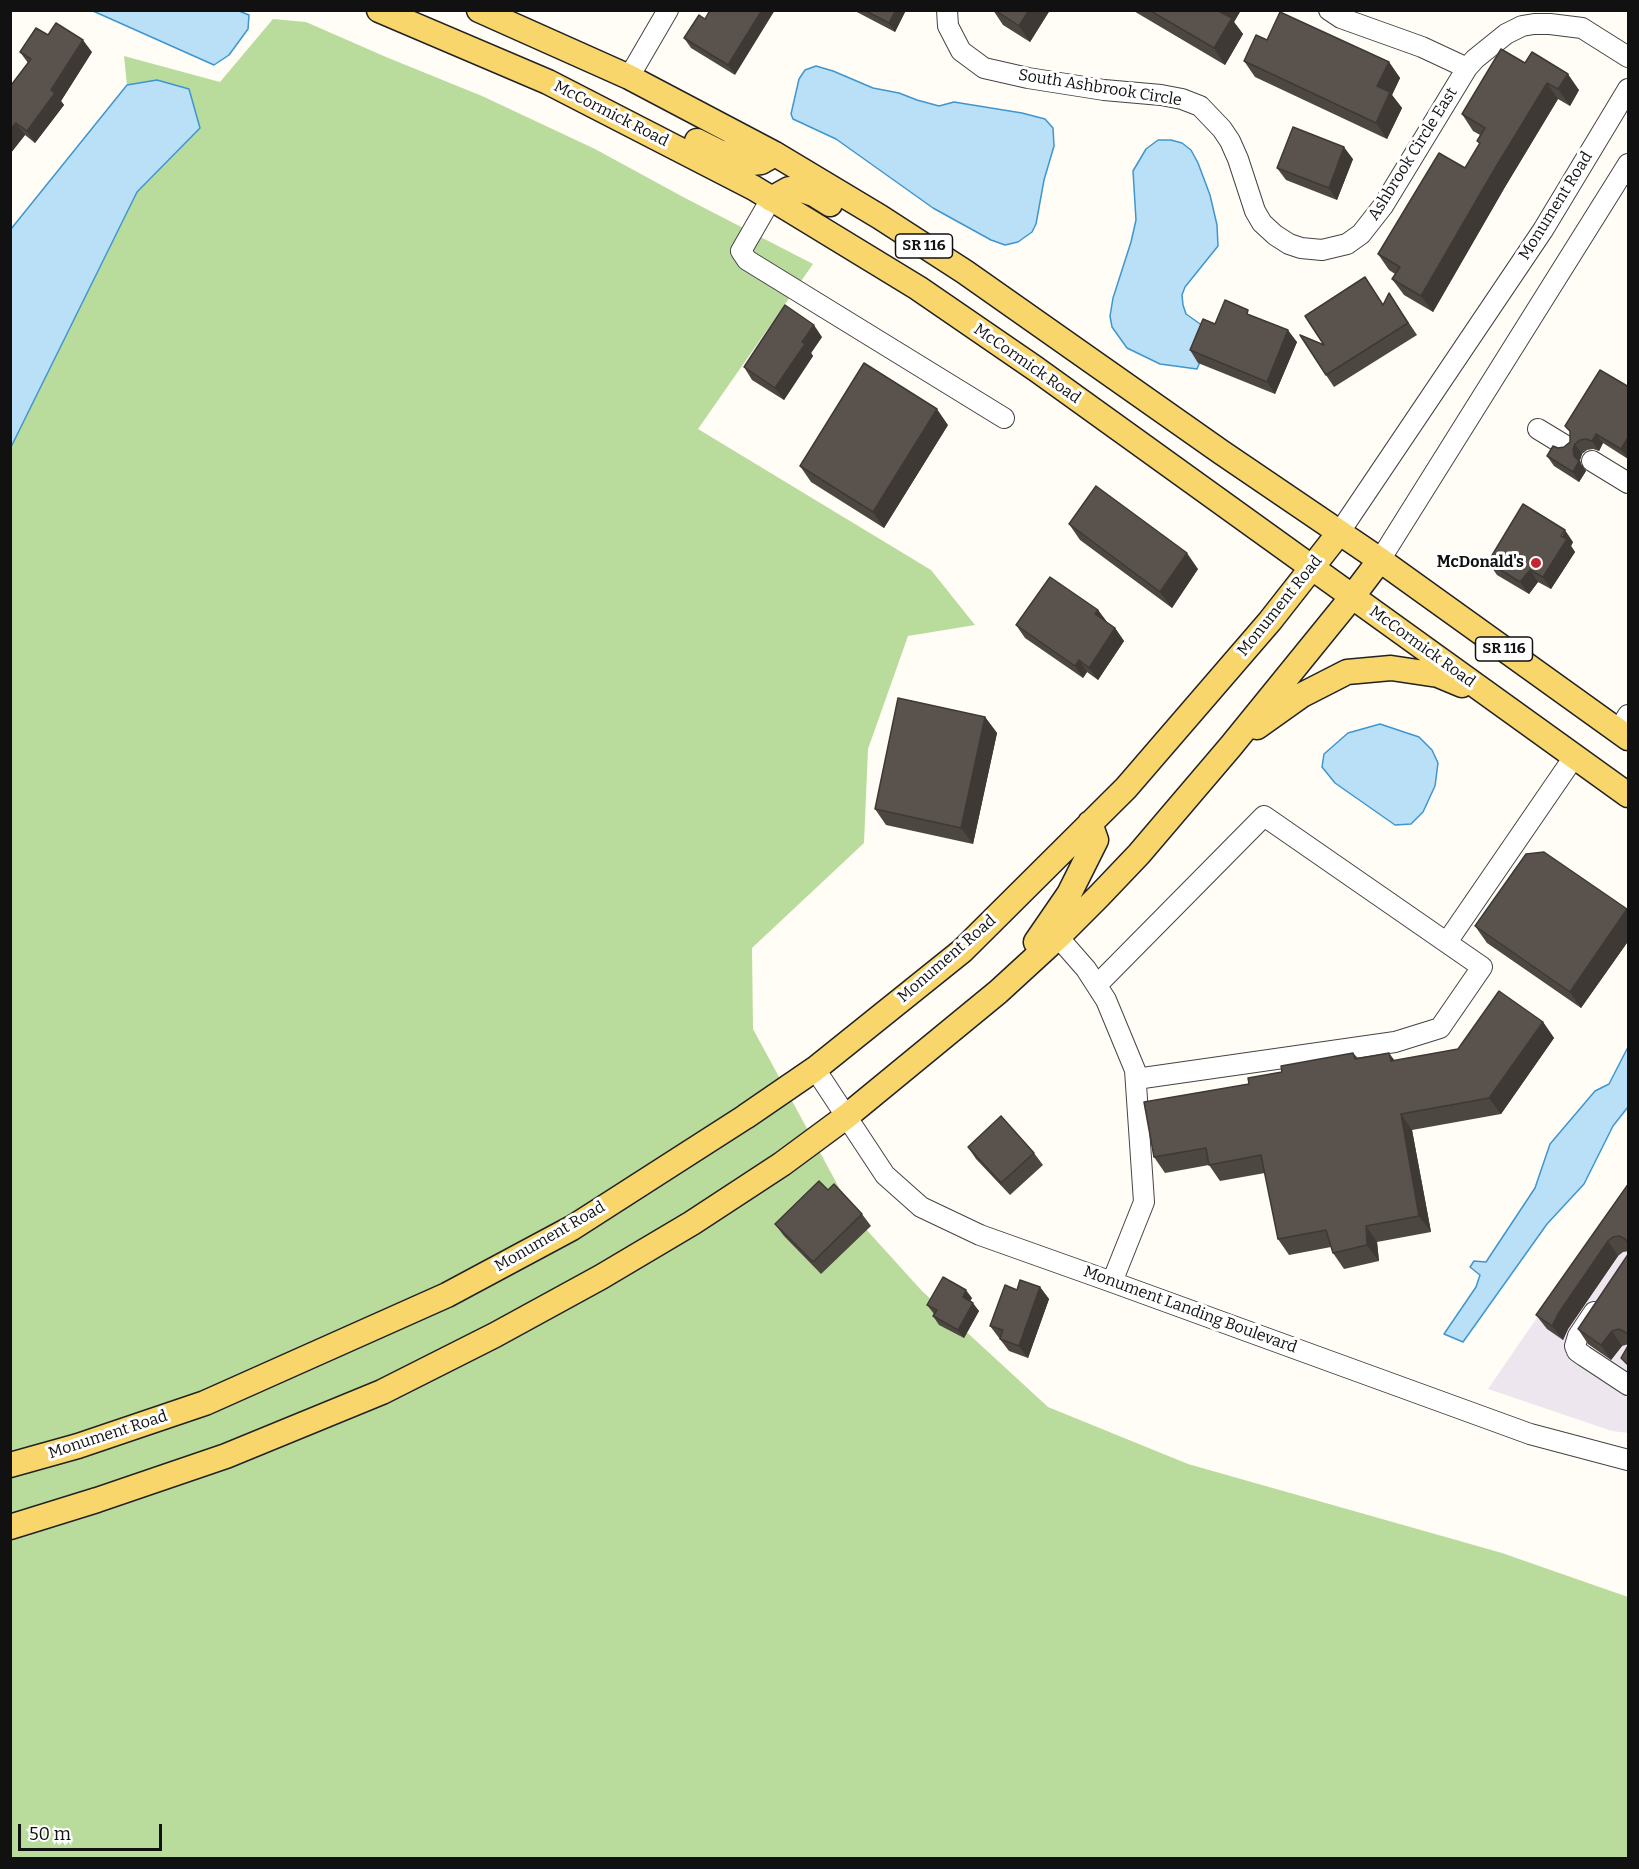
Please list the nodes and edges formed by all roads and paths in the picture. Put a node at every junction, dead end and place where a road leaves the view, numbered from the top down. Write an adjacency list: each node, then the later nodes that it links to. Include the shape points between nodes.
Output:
1 (379, 10): 9 (main road, McCormick Road / SR 116)
2 (479, 10): 8 (main road, SR 116)
3 (668, 10): 8 (street)
4 (947, 10): 14 (street, South Ashbrook Circle, via 948,26 961,51 984,68 1104,90 1161,95 1200,106 1230,141 1262,223 1289,244)
5 (1329, 10): 7 (street)
6 (1629, 57): 7 (street, Ashbrook Circle East, via 1582,28 1534,24 1506,34)
7 (1467, 68): 14 (street, Ashbrook Circle East, via 1383,206 1361,234 1347,244)
8 (629, 77): 11 (main road, SR 116)
9 (548, 82): 11 (main road, via 608,96 738,159 761,162); 13 (main road, McCormick Road / SR 116)
10 (1629, 89): 21 (street, Monument Road, via 1543,230)
11 (775, 154): 15 (main road, SR 116)
12 (1629, 164): 22 (street)
13 (771, 199): 15 (main road, via 789,189 814,194 932,267 962,281); 16 (street, via 741,250 747,260); 23 (main road, McCormick Road / SR 116, via 918,288)
14 (1322, 250)
15 (979, 282): 21 (main road, SR 116)
16 (1004, 418)
17 (1538, 429): 18 (street)
18 (1566, 446)
19 (1592, 461): 20 (street)
20 (1629, 483)
21 (1339, 533): 22 (main road, SR 116); 23 (main road, Monument Road)
22 (1380, 560): 24 (main road); 26 (main road, SR 116)
23 (1312, 566): 24 (main road, McCormick Road / SR 116); 30 (main road, Monument Road, via 1160,750)
24 (1352, 597): 25 (main road, McCormick Road / SR 116); 27 (main road)
25 (1495, 700): 27 (main road, via 1438,675 1392,668 1347,672 1302,695); 28 (main road, McCormick Road / SR 116)
26 (1625, 728)
27 (1231, 746): 31 (main road, via 1138,854)
28 (1575, 757): 29 (main road, McCormick Road / SR 116); 32 (street)
29 (1629, 795)
30 (1090, 823): 34 (main road, via 1096,840 1069,894); 35 (main road, Monument Road, via 962,951)
31 (1058, 937): 33 (street); 34 (main road)
32 (1447, 942): 33 (street, via 1264,816); 36 (street, via 1482,967 1440,1028 1395,1042)
33 (1097, 985): 36 (street)
34 (998, 992): 37 (main road)
35 (816, 1069): 37 (street, Monument Landing Boulevard); 42 (main road, Monument Road, via 572,1228 447,1295 205,1404)
36 (1136, 1079): 38 (street, via 1144,1202)
37 (847, 1116): 38 (street, Monument Landing Boulevard, via 885,1175 921,1208 980,1235); 43 (main road, via 692,1223 495,1335 382,1392 226,1456)
38 (1112, 1282): 41 (street, Monument Landing Boulevard, via 1530,1434)
39 (1603, 1299): 40 (street, via 1578,1335 1575,1346 1584,1356)
40 (1622, 1374)
41 (1629, 1460)
42 (10, 1465)
43 (10, 1527)

